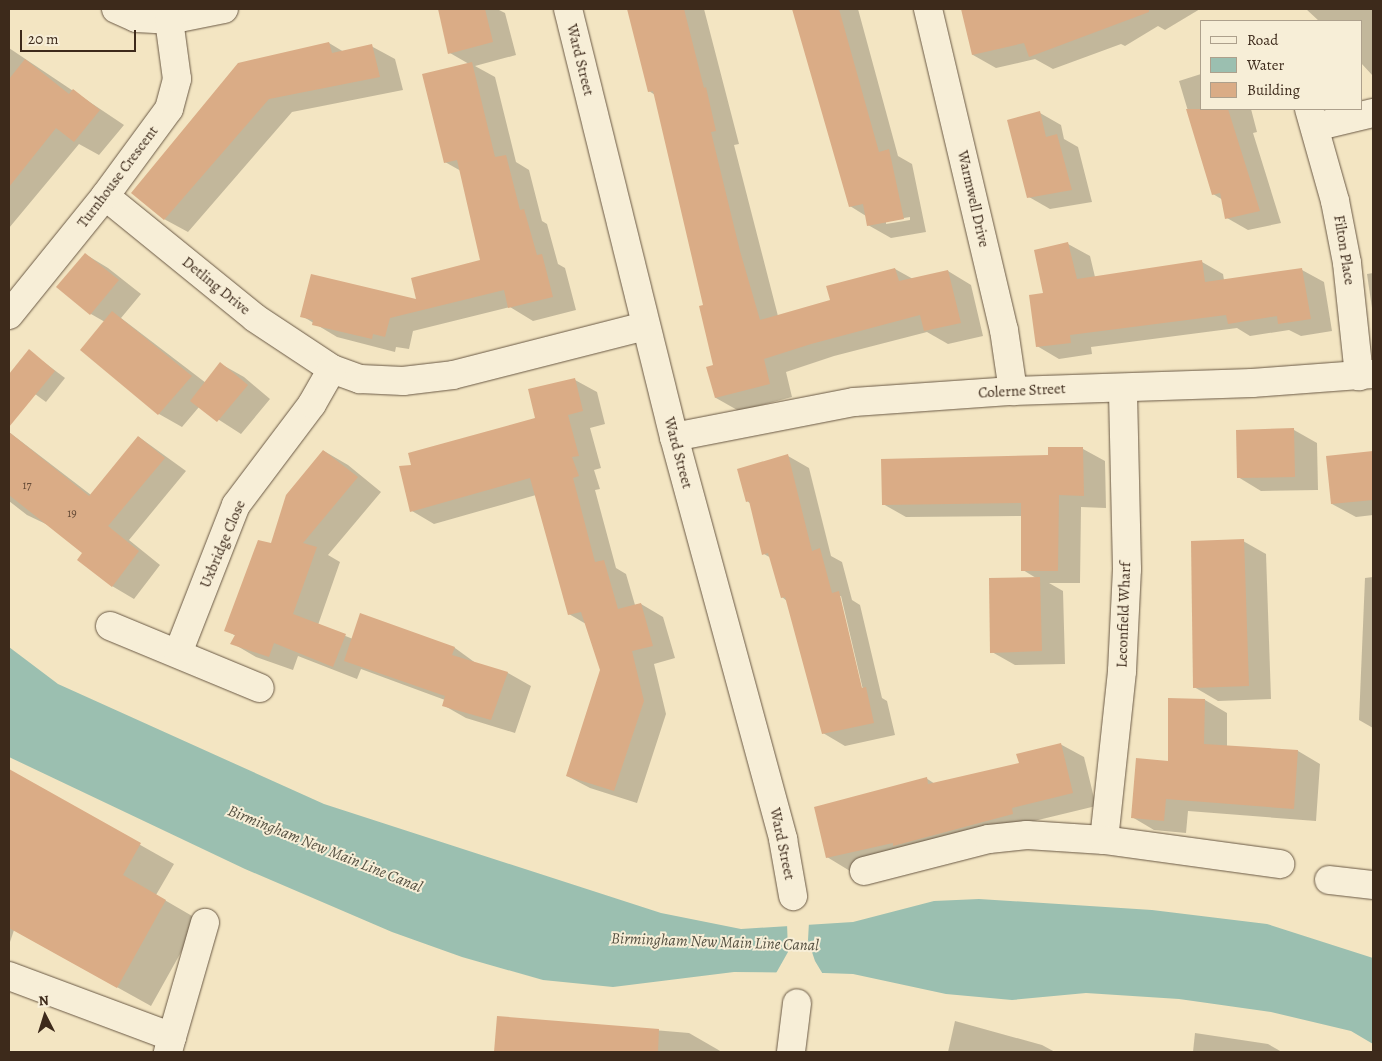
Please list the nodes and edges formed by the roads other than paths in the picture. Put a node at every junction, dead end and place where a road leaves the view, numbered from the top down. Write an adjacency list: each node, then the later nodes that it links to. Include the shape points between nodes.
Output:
1 (116, 9): 5 (street, via 136,18)
2 (224, 9): 5 (street)
3 (568, 9): 10 (street, Ward Street)
4 (928, 9): 14 (street, Warmwell Drive, via 1004,330)
5 (169, 20): 8 (street, Turnhouse Crescent, via 177,79 169,109)
6 (1373, 113): 7 (street, Filton Place)
7 (1312, 118): 12 (street, Filton Place, via 1335,201)
8 (105, 196): 9 (street, Turnhouse Crescent); 11 (street, Detling Drive, via 255,318)
9 (9, 314)
10 (645, 326): 11 (street, Detling Drive, via 453,375 404,382 360,379); 15 (street, Ward Street)
11 (332, 369): 17 (street, Uxbridge Close, via 312,404 236,505)
12 (1366, 375): 13 (street, Colerne Street)
13 (1123, 388): 14 (street, Colerne Street); 19 (street, Leconfield Wharf, via 1127,569 1123,652)
14 (1013, 390): 15 (street, Colerne Street, via 854,402)
15 (674, 437): 24 (street, Ward Street, via 783,839)
16 (110, 626): 17 (street)
17 (178, 653): 18 (street)
18 (260, 688)
19 (1104, 840): 20 (street); 21 (street, via 1028,835 989,839)
20 (1280, 864)
21 (864, 871)
22 (1329, 880): 23 (street)
23 (1373, 886)
24 (793, 896)
25 (205, 923): 28 (street)
26 (9, 976): 28 (street)
27 (797, 1003): 29 (street)
28 (170, 1045)
29 (791, 1052)

